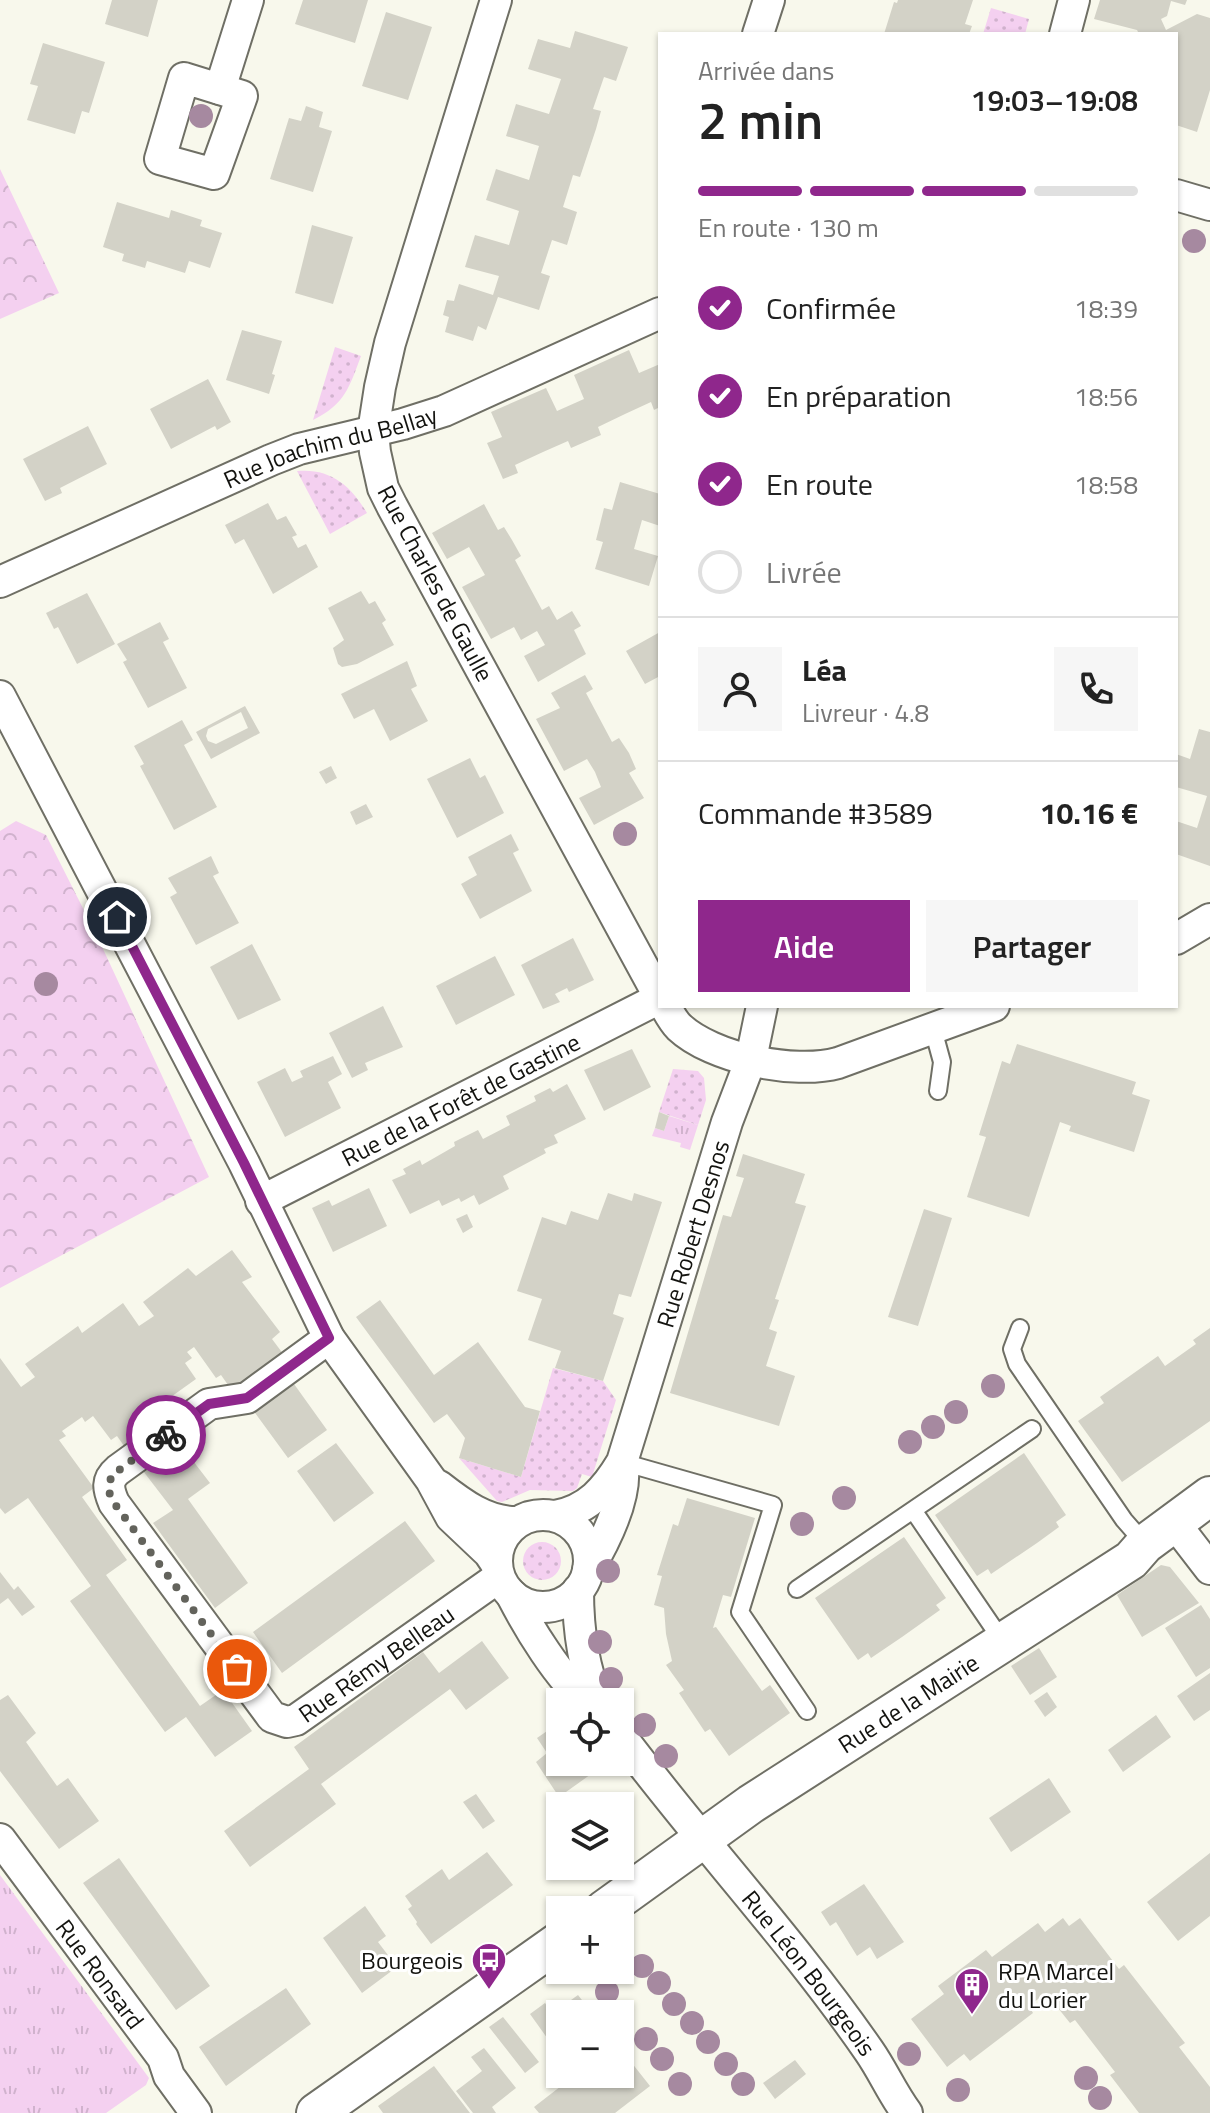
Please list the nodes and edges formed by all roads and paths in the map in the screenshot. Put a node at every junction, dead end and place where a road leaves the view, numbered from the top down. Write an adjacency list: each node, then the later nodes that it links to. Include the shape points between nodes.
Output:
1 (248, 0): 5 (street)
2 (496, 0): 9 (street, Rue Charles de Gaulle, via 390,343)
3 (769, 0): 4 (street)
4 (759, 32)
5 (220, 89)
6 (1178, 196): 7 (street)
7 (1210, 205)
8 (658, 314): 9 (street, Rue Joachim du Bellay, via 444,411)
9 (373, 432): 10 (street, Rue Joachim du Bellay, via 271,460); 14 (street, Rue Charles de Gaulle, via 383,488 392,506)
10 (0, 582)
11 (0, 696): 22 (street)
12 (1210, 919): 13 (street)
13 (1178, 938)
14 (658, 994)
15 (658, 999): 22 (street, Rue de la Forêt de Gastine)
16 (666, 1008): 20 (street, via 677,1025 695,1038)
17 (762, 1008): 20 (street, Rue Robert Desnos)
18 (989, 1008): 19 (street)
19 (933, 1029): 20 (street, via 824,1067 790,1068); 21 (lane, via 942,1062)
20 (751, 1059): 26 (street, Rue Robert Desnos)
21 (938, 1091)
22 (261, 1201): 24 (street)
23 (1020, 1328): 32 (lane, via 1012,1349 1017,1364 1124,1520)
24 (329, 1338): 27 (street); 34 (street, Rue Rémy Belleau, via 247,1398 209,1404 118,1470 109,1483 114,1503 279,1721 296,1720)
25 (1032, 1429): 29 (lane)
26 (622, 1462): 30 (street, Rue Robert Desnos, via 592,1501); 35 (street, Rue Robert Desnos, via 614,1515); 40 (lane, via 773,1505 740,1612)
27 (431, 1480): 31 (street, via 480,1514); 34 (street, via 451,1517 489,1553)
28 (1210, 1496): 32 (street, Rue de la Mairie)
29 (913, 1510): 36 (lane); 37 (lane)
30 (555, 1516): 31 (street); 35 (street, via 581,1534 587,1548)
31 (516, 1522): 34 (street, via 501,1541)
32 (1159, 1533): 33 (street); 37 (street, Rue de la Mairie, via 1131,1560)
33 (1210, 1569)
34 (502, 1579): 35 (street, via 524,1603 546,1606 567,1600); 38 (street)
35 (583, 1580): 39 (street, via 581,1636)
36 (797, 1589)
37 (1003, 1642): 43 (street, Rue de la Mairie)
38 (574, 1688)
39 (592, 1688)
40 (807, 1711)
41 (634, 1753): 43 (street)
42 (0, 1839): 46 (street, Rue Ronsard, via 163,2058 169,2076)
43 (701, 1839): 44 (street, Rue de la Mairie); 48 (street, Rue Léon Bourgeois, via 870,2052)
44 (623, 1896)
45 (546, 1951): 47 (street)
46 (196, 2113)
47 (316, 2113)
48 (907, 2113)

